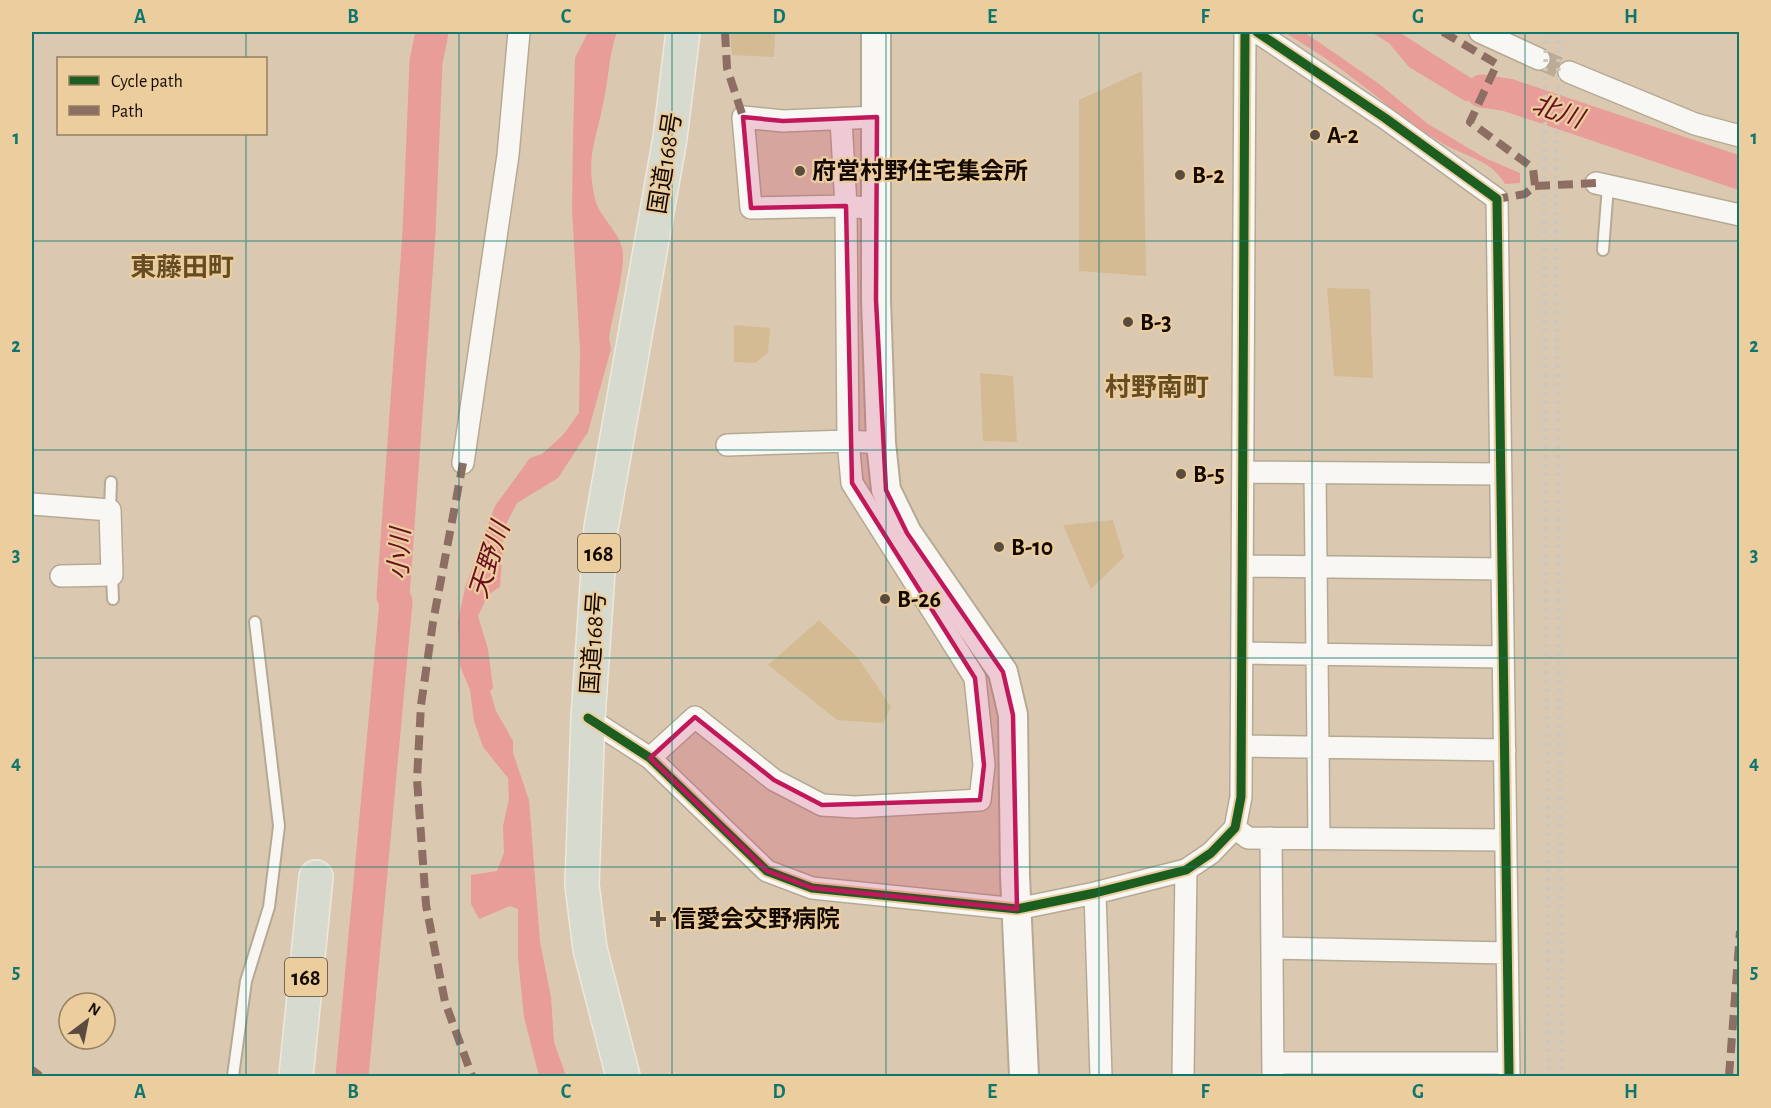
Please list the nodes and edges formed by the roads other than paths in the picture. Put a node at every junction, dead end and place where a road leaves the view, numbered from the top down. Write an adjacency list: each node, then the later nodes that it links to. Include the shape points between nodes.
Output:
1 (519, 32): 21 (street, via 508,155)
2 (683, 32): 38 (highway, 国道168号 / 168, via 670,138 601,528)
3 (876, 32): 10 (street)
4 (1245, 32): 22 (street)
5 (1257, 32): 24 (street, via 1497,199)
6 (1480, 32): 7 (street)
7 (1504, 37): 8 (street)
8 (1539, 59)
9 (1569, 72): 12 (street, via 1695,124)
10 (877, 117): 11 (street); 15 (street)
11 (842, 120): 14 (street); 14 (street, via 783,122 742,117 751,208)
12 (1740, 136)
13 (1602, 185): 16 (street); 17 (lane)
14 (846, 206): 15 (street); 18 (street)
15 (876, 209): 19 (street)
16 (1740, 215)
17 (1603, 250)
18 (848, 441): 19 (street); 20 (street); 42 (street, via 852,483 975,678 984,765 980,801 822,805 774,780 695,717)
19 (881, 443): 49 (street, via 886,490 907,533 1003,672 1013,715)
20 (727, 446)
21 (463, 463)
22 (1243, 472): 23 (street); 28 (street)
23 (1315, 473): 24 (street); 29 (street)
24 (1501, 474): 30 (street)
25 (111, 482): 27 (lane)
26 (32, 504): 27 (street)
27 (110, 510): 31 (street)
28 (1243, 566): 29 (street); 35 (street)
29 (1316, 567): 30 (street); 36 (street)
30 (1502, 569): 37 (street)
31 (112, 575): 32 (street); 33 (lane)
32 (61, 576)
33 (113, 599)
34 (255, 621): 54 (lane, via 279,826 269,907 246,981)
35 (1243, 653): 36 (street); 39 (street)
36 (1317, 654): 37 (street); 40 (street)
37 (1503, 657): 41 (street)
38 (588, 718): 42 (street); 57 (highway, 国道168号 / 168, via 582,885 590,949)
39 (1242, 746): 40 (street); 43 (street, via 1241,797)
40 (1318, 747): 41 (street); 45 (street)
41 (1504, 750): 46 (street)
42 (650, 758): 49 (street, via 767,871 812,888)
43 (1235, 828): 44 (street, via 1248,838); 47 (street, via 1211,853)
44 (1271, 838): 45 (street); 50 (street)
45 (1319, 838): 46 (street)
46 (1506, 840): 51 (street)
47 (1186, 870): 48 (street); 60 (street)
48 (1095, 893): 49 (street); 59 (street)
49 (1017, 909): 58 (street)
50 (1272, 948): 51 (street); 52 (street)
51 (1507, 953): 53 (street)
52 (1273, 1070): 53 (street)
53 (1509, 1070)
54 (233, 1077)
55 (296, 1077): 56 (highway, 168, via 325,878)
56 (317, 1077)
57 (623, 1077)
58 (1024, 1077)
59 (1101, 1077)
60 (1183, 1077)

